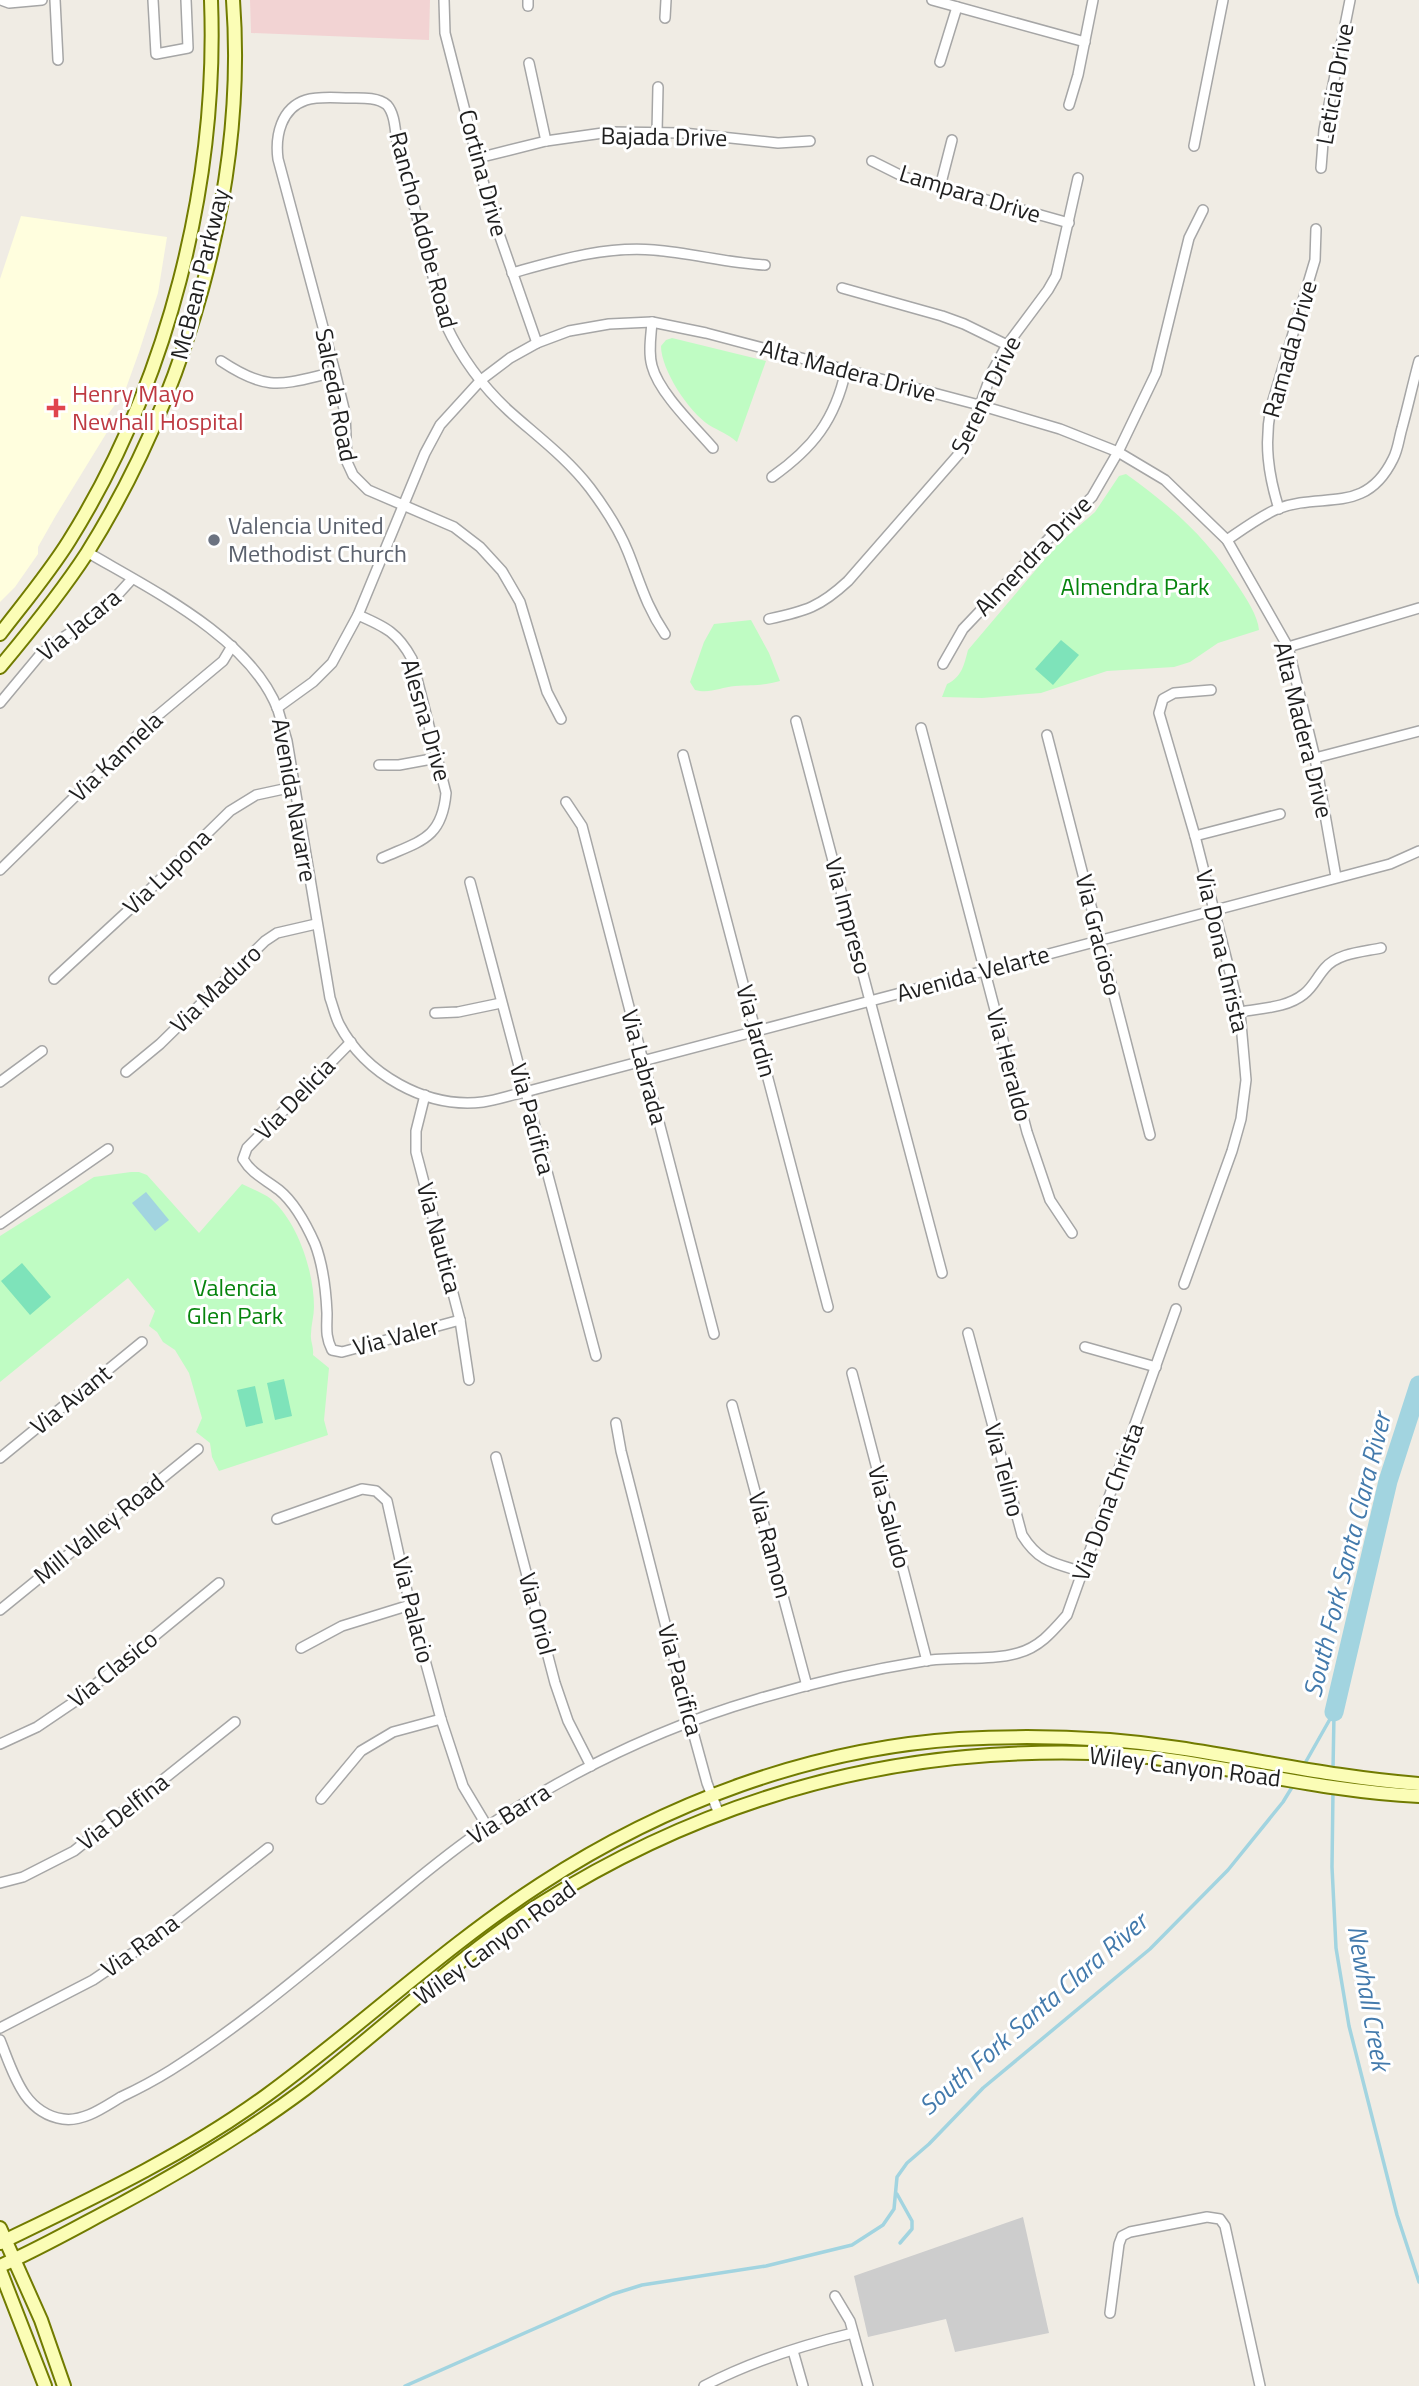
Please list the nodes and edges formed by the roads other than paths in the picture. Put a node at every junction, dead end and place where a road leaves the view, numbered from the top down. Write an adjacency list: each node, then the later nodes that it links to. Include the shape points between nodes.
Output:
1 (1, 0): 2 (street)
2 (42, 0)
3 (55, 0): 17 (street)
4 (153, 0): 5 (street, via 156,54 188,48)
5 (186, 0)
6 (211, 0): 59 (main road, McBean Parkway, via 204,157 187,251 166,327 133,415 80,523)
7 (233, 0): 54 (main road, McBean Parkway, via 235,61 227,159 205,274 161,408 124,488)
8 (444, 0): 28 (street, Cortina Drive, via 445,33)
9 (666, 0): 15 (street)
10 (932, 0): 14 (street)
11 (1093, 0): 16 (street)
12 (1223, 0): 27 (street)
13 (1350, 0): 30 (street, Leticia Drive, via 1324,130)
14 (957, 6): 16 (street); 18 (street)
15 (665, 18)
16 (1085, 42): 22 (street)
17 (58, 60)
18 (940, 62)
19 (529, 63): 25 (street)
20 (658, 87): 23 (street)
21 (330, 97): 45 (street, Salceda Road, via 306,100 292,108 282,120 276,141); 46 (street, Rancho Adobe Road, via 378,100 393,115 446,326)
22 (1069, 105)
23 (657, 132): 25 (street, Bajada Drive, via 610,132); 26 (street, Bajada Drive, via 778,144)
24 (952, 140): 32 (street)
25 (546, 141): 28 (street, Bajada Drive)
26 (810, 141)
27 (1194, 146)
28 (478, 158): 37 (street, Cortina Drive)
29 (872, 161): 32 (street, Lampara Drive, via 904,177)
30 (1321, 168)
31 (1078, 178): 34 (street, Serena Drive)
32 (940, 187): 34 (street, Lampara Drive)
33 (1203, 210): 49 (street, Almendra Drive, via 1189,238 1156,373)
34 (1069, 223): 41 (street, Serena Drive, via 1056,276)
35 (1316, 229): 52 (street, Ramada Drive, via 1315,260 1267,429 1268,463)
36 (765, 265): 37 (street, via 652,250 612,250)
37 (512, 273): 40 (street, Cortina Drive)
38 (842, 288): 41 (street, via 942,316)
39 (652, 322): 40 (street, Alta Madera Drive, via 569,331); 44 (street, Alta Madera Drive); 48 (street, via 652,367 671,399)
40 (537, 343): 46 (street, Alta Madera Drive)
41 (1007, 345): 47 (street, Serena Drive)
42 (221, 360): 45 (street, via 246,377 268,384)
43 (1419, 361): 52 (street, via 1395,456 1385,473 1351,498)
44 (846, 370): 47 (street, Alta Madera Drive); 50 (street, via 824,430)
45 (335, 372): 51 (street, Salceda Road, via 345,413 347,461 353,475 368,490)
46 (481, 380): 51 (street, Alta Madera Drive, via 440,425); 60 (street, Rancho Adobe Road, via 588,486 613,521 650,612)
47 (979, 405): 49 (street, Alta Madera Drive); 58 (street, Serena Drive, via 965,447 848,581 806,611)
48 (713, 448)
49 (1118, 452): 53 (street, Alta Madera Drive, via 1165,480); 63 (street, Almendra Drive, via 1092,497 963,629)
50 (772, 477)
51 (403, 504): 57 (street, Alta Madera Drive); 68 (street, Salceda Road, via 454,527 502,571 520,602 547,692)
52 (1279, 509): 53 (street)
53 (1227, 540): 62 (street, Alta Madera Drive)
54 (87, 552): 55 (street, Avenida Navarre); 64 (main road, McBean Parkway)
55 (132, 579): 61 (street, Avenida Navarre); 66 (street, Via Jacara, via 102,612 39,656)
56 (1419, 608): 62 (street)
57 (359, 615): 67 (street, Alta Madera Drive, via 332,663); 74 (street, Alesna Drive, via 402,640 412,659)
58 (769, 620)
59 (0, 634)
60 (665, 634)
61 (232, 646): 67 (street, Avenida Navarre); 83 (street, Via Kannela, via 223,661 156,717)
62 (1288, 647): 75 (street, Alta Madera Drive)
63 (943, 664)
64 (0, 667)
65 (1211, 690): 80 (street, Via Dona Christa, via 1174,693 1163,699 1160,713)
66 (0, 703)
67 (277, 708): 77 (street, Avenida Navarre)
68 (561, 719)
69 (796, 721): 92 (street, Via Impreso)
70 (921, 728): 90 (street, Via Heraldo)
71 (1419, 731): 75 (street)
72 (1048, 735): 88 (street, Via Gracioso)
73 (683, 755): 96 (street, Via Jardin)
74 (437, 758): 76 (street); 82 (street, Alesna Drive, via 446,793 444,814 420,841)
75 (1315, 758): 84 (street, Alta Madera Drive)
76 (379, 765)
77 (293, 787): 87 (street, Avenida Navarre); 91 (street, Via Lupona, via 256,795 230,811)
78 (566, 802): 99 (street, Via Labrada, via 582,826)
79 (1280, 814): 80 (street)
80 (1195, 836): 86 (street, Via Dona Christa)
81 (1419, 851): 84 (street, Avenida Velarte, via 1390,864)
82 (382, 858)
83 (0, 870)
84 (1336, 877): 86 (street, Avenida Velarte)
85 (470, 882): 93 (street, Via Pacifica)
86 (1214, 910): 88 (street, Avenida Velarte); 94 (street, Via Dona Christa)
87 (316, 924): 97 (street, Avenida Navarre, via 330,998 338,1023); 100 (street, Via Maduro, via 277,933 265,941)
88 (1099, 941): 90 (street, Avenida Velarte); 104 (street, Via Gracioso)
89 (1381, 948): 94 (street, via 1344,956 1326,966 1302,996 1279,1006)
90 (985, 971): 92 (street, Avenida Velarte); 107 (street, Via Heraldo, via 1034,1155 1050,1200)
91 (54, 979)
92 (871, 1000): 96 (street, Avenida Velarte); 108 (street, Via Impreso)
93 (501, 1003): 95 (street); 102 (street, Via Pacifica)
94 (1240, 1012): 109 (street, Via Dona Christa, via 1245,1080 1241,1119)
95 (435, 1013)
96 (756, 1030): 99 (street, Avenida Velarte); 110 (street, Via Jardin)
97 (351, 1042): 103 (street, Avenida Navarre, via 372,1066 401,1086); 117 (street, Via Delicia, via 247,1148 243,1158 250,1171 281,1192 315,1245 323,1273 326,1337)
98 (42, 1051): 101 (street)
99 (642, 1060): 102 (street, Avenida Velarte); 114 (street, Via Labrada)
100 (125, 1072)
101 (0, 1082)
102 (525, 1092): 103 (street, Avenida Navarre, via 483,1102); 118 (street, Via Pacifica)
103 (425, 1095): 112 (street, Via Nautica, via 416,1153)
104 (1150, 1135)
105 (108, 1149): 106 (street)
106 (0, 1223)
107 (1072, 1233)
108 (942, 1273)
109 (1185, 1284)
110 (828, 1307)
111 (1176, 1308): 119 (street, Via Dona Christa)
112 (460, 1320): 117 (street, Via Valer, via 342,1352); 121 (street, Via Nautica)
113 (968, 1333): 128 (street, Via Telino, via 1021,1535 1033,1552)
114 (714, 1334)
115 (142, 1342): 126 (street, Via Avant)
116 (1085, 1347): 119 (street)
117 (332, 1350)
118 (596, 1356)
119 (1156, 1367): 128 (street, Via Dona Christa)
120 (852, 1373): 134 (street, Via Saludo)
121 (469, 1380)
122 (732, 1405): 135 (street, Via Ramon)
123 (616, 1423): 137 (street, Via Pacifica)
124 (198, 1449): 131 (street, Mill Valley Road)
125 (496, 1457): 141 (street, Via Oriol, via 555,1683)
126 (0, 1458)
127 (277, 1519): 130 (street, Via Palacio, via 362,1489 376,1491 387,1501)
128 (1083, 1572): 132 (street, Via Dona Christa, via 1067,1615)
129 (219, 1583): 139 (street, Via Clasico, via 74,1702)
130 (410, 1605): 133 (street, via 342,1626); 136 (street, Via Palacio)
131 (0, 1610)
132 (1036, 1646): 134 (street, Via Barra, via 1017,1654)
133 (301, 1648)
134 (927, 1661): 135 (street, Via Barra)
135 (807, 1686): 137 (street, Via Barra)
136 (440, 1719): 145 (street, via 393,1732 361,1751); 147 (street, Via Palacio, via 463,1786)
137 (690, 1721): 141 (street, Via Barra); 143 (street, Via Pacifica)
138 (235, 1722): 149 (street, Via Delfina, via 74,1851 23,1877)
139 (0, 1744)
140 (1171, 1754): 142 (main road, Wiley Canyon Road); 143 (main road, Wiley Canyon Road, via 1037,1737 922,1743 793,1768); 144 (main road, Wiley Canyon Road, via 1309,1783); 146 (main road, Wiley Canyon Road, via 1044,1753 940,1760 850,1773)
141 (591, 1766): 147 (street, Via Barra)
142 (1419, 1784)
143 (712, 1795): 146 (street, Via Pacifica); 150 (main road, Wiley Canyon Road, via 620,1838 541,1884)
144 (1419, 1796)
145 (321, 1799)
146 (719, 1814): 151 (main road, Wiley Canyon Road, via 602,1867 537,1906)
147 (487, 1826): 153 (street, Via Barra, via 230,2029 170,2071 83,2118 49,2115 30,2102)
148 (268, 1848): 152 (street, Via Rana, via 115,1966)
149 (0, 1883)
150 (460, 1942): 151 (main road); 155 (main road, Wiley Canyon Road, via 268,2095 203,2140)
151 (470, 1956): 156 (main road, Wiley Canyon Road, via 264,2119 175,2175)
152 (0, 2028)
153 (0, 2040)
154 (0, 2228): 155 (main road)
155 (3, 2242): 156 (main road)
156 (15, 2260): 157 (main road, Wiley Canyon Road); 163 (main road)
157 (0, 2268): 162 (main road)
158 (835, 2296): 160 (street)
159 (1110, 2313): 167 (street, via 1122,2236 1207,2217 1220,2219)
160 (853, 2333): 161 (street); 166 (street)
161 (793, 2351): 164 (street); 165 (street)
162 (45, 2386)
163 (64, 2386)
164 (704, 2386)
165 (803, 2386)
166 (868, 2386)
167 (1260, 2386)

